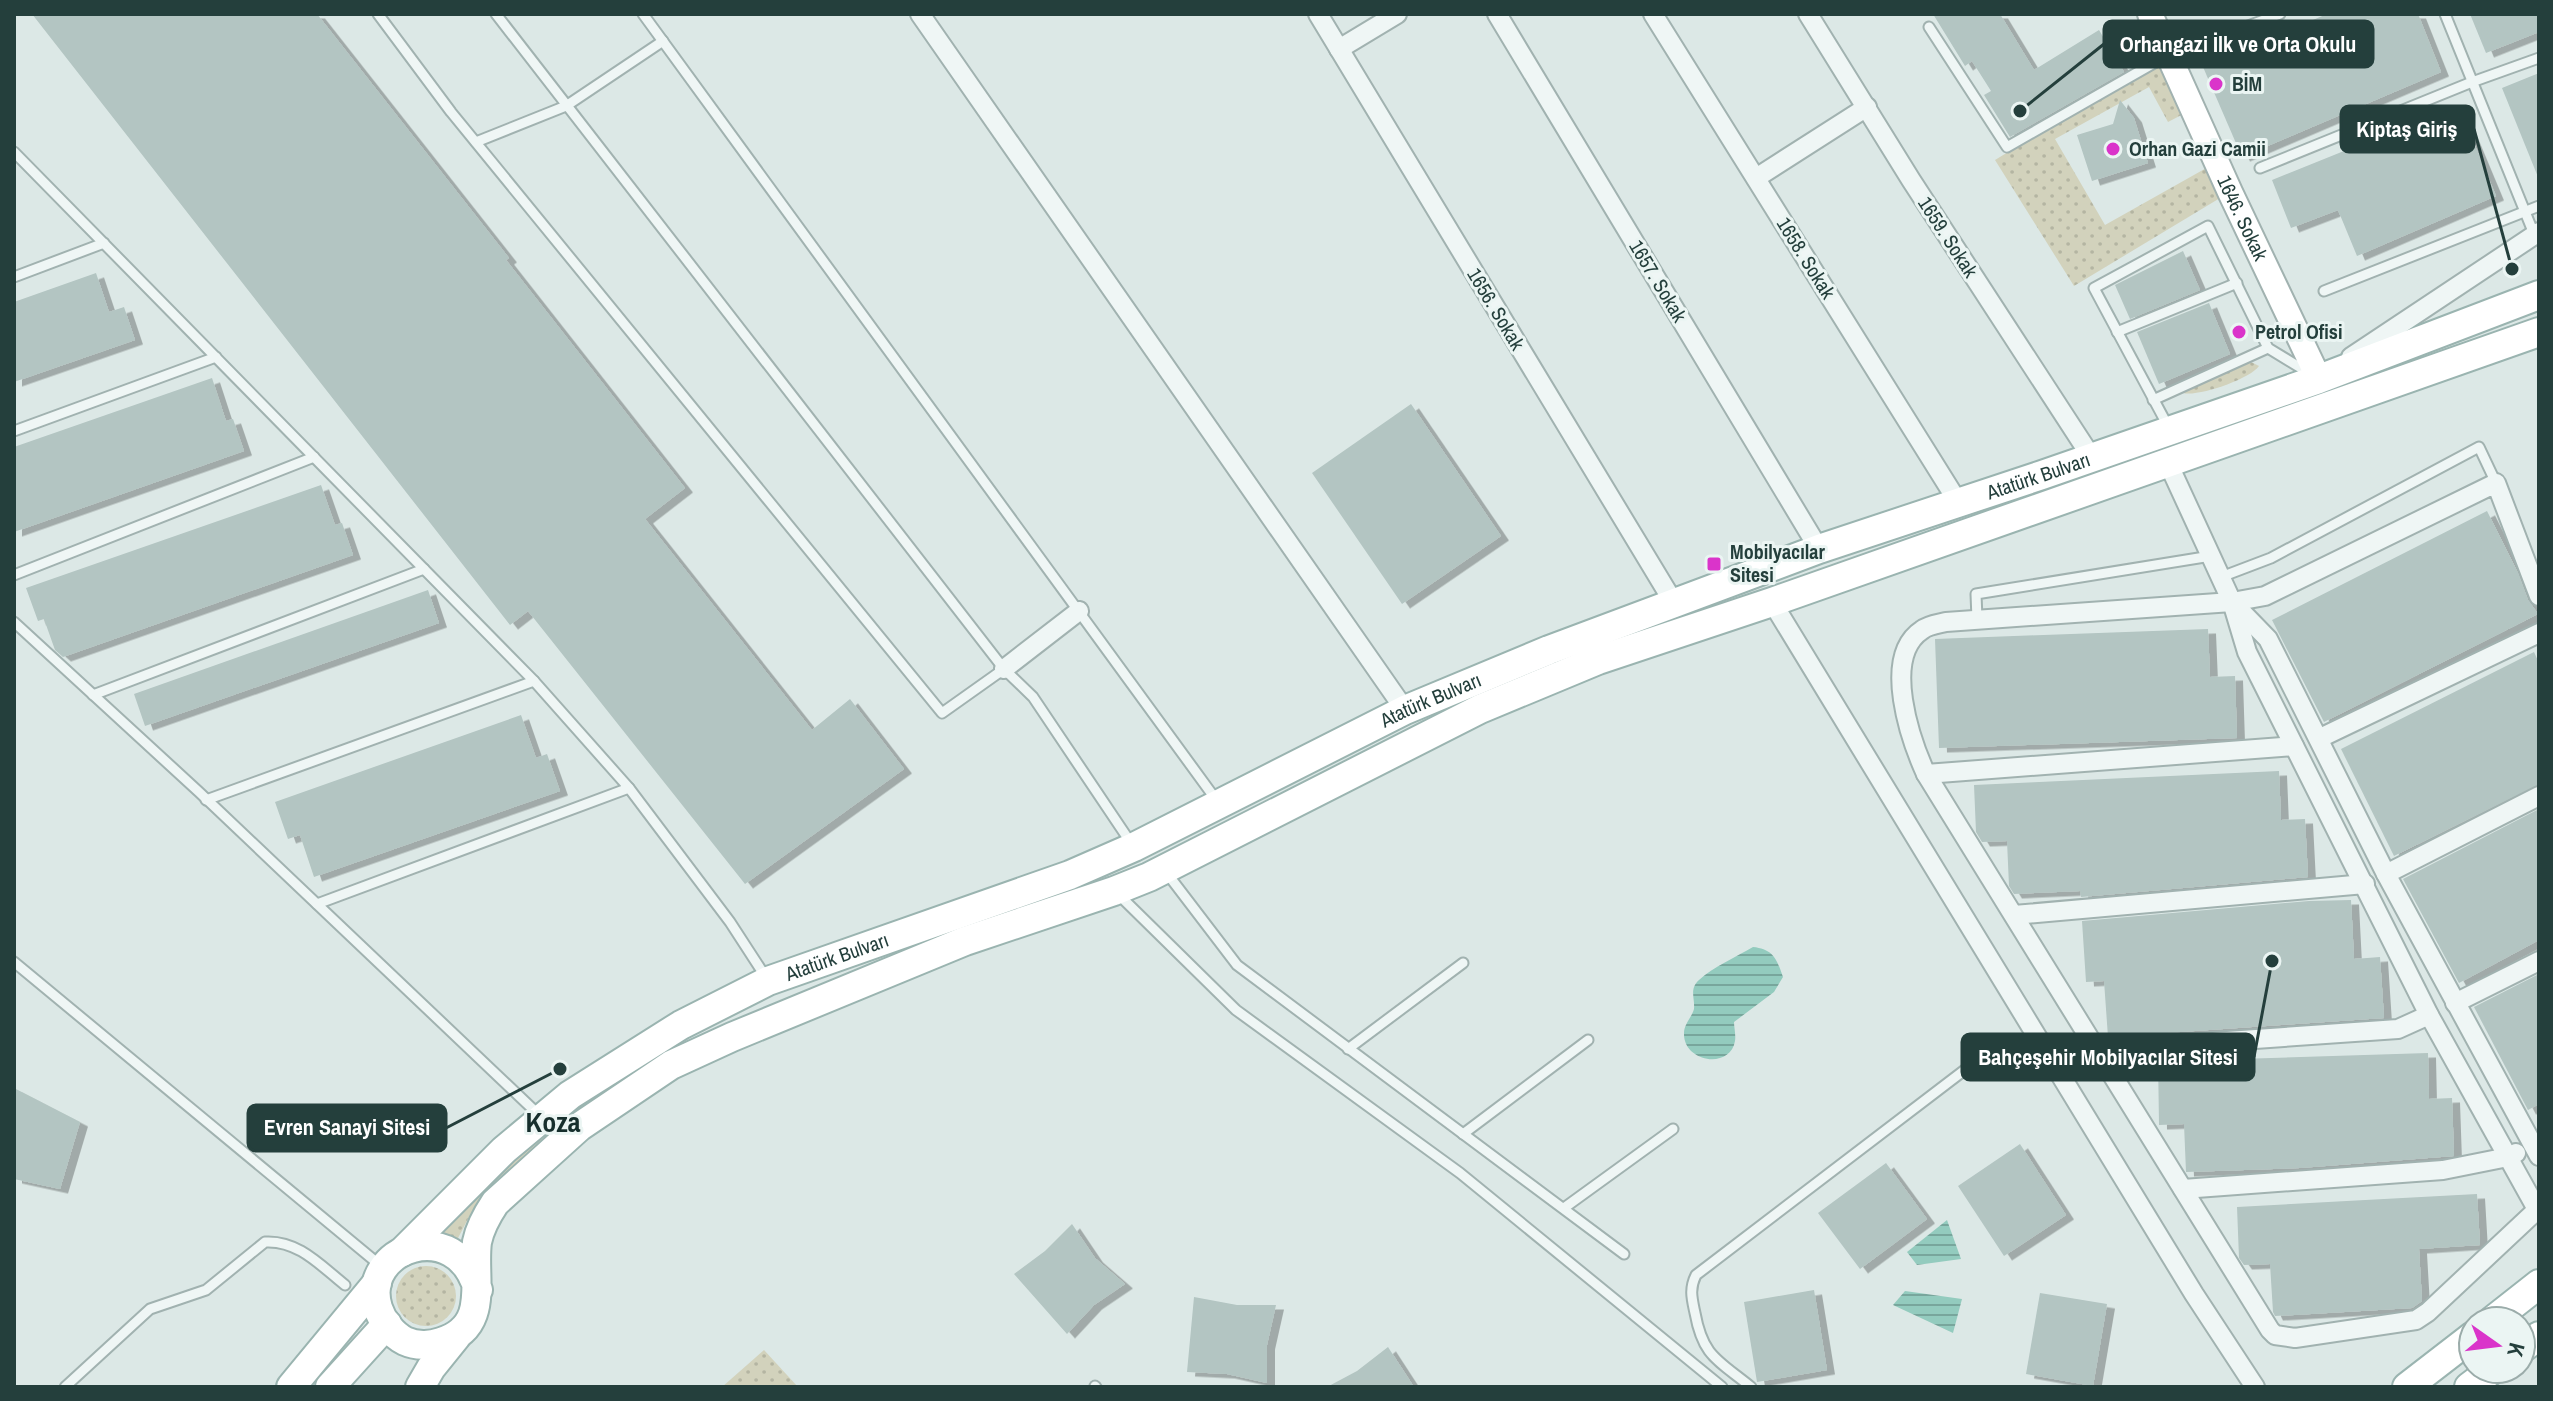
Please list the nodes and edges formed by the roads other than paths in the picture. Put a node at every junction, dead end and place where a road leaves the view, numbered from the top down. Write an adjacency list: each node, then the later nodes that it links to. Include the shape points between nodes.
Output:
1 (378, 14): 22 (lane)
2 (496, 14): 20 (lane)
3 (643, 14): 14 (lane)
4 (920, 14): 63 (street)
5 (1318, 14): 16 (street, 1656. Sokak)
6 (1397, 14): 16 (street)
7 (1497, 14): 47 (street, 1657. Sokak)
8 (1653, 14): 25 (street, 1658. Sokak)
9 (1808, 14): 21 (street, 1659. Sokak)
10 (2150, 14): 17 (street, 1646. Sokak)
11 (2280, 14): 15 (lane)
12 (2445, 14): 19 (lane)
13 (1929, 27): 17 (lane, via 2007,147)
14 (663, 41): 20 (lane); 56 (lane)
15 (2197, 45)
16 (1339, 49): 55 (street, 1656. Sokak)
17 (2168, 55): 38 (street, 1646. Sokak)
18 (2539, 58): 19 (lane)
19 (2472, 82): 24 (lane); 27 (lane)
20 (566, 106): 22 (lane); 60 (lane)
21 (1867, 107): 25 (street); 43 (street, 1659. Sokak)
22 (476, 142): 60 (lane, via 942,713)
23 (14, 152): 29 (lane)
24 (2260, 168)
25 (1756, 178): 46 (street, 1658. Sokak)
26 (2539, 206): 27 (lane)
27 (2525, 211): 28 (lane); 32 (lane)
28 (2536, 233): 38 (street)
29 (104, 243): 30 (lane); 37 (lane)
30 (14, 277)
31 (2237, 283): 34 (lane); 34 (lane, via 2208,226 2094,288); 36 (lane)
32 (2324, 291)
33 (2539, 295): 38 (main road, Atatürk Bulvarı)
34 (2117, 332): 39 (lane)
35 (2539, 332): 44 (main road, Atatürk Bulvarı)
36 (2268, 348): 38 (lane); 39 (lane)
37 (216, 357): 41 (lane); 42 (lane)
38 (2319, 379): 40 (main road, Atatürk Bulvarı)
39 (2153, 400): 40 (lane)
40 (2170, 430): 43 (main road, Atatürk Bulvarı)
41 (14, 431)
42 (314, 457): 49 (lane); 50 (lane)
43 (2092, 458): 46 (main road, Atatürk Bulvarı)
44 (2168, 463): 48 (street); 53 (main road, Atatürk Bulvarı)
45 (2496, 483): 51 (lane, via 2479,447 2271,558); 52 (street); 54 (street, via 2280,591)
46 (1958, 502): 47 (main road, Atatürk Bulvarı)
47 (1819, 549): 55 (main road, Atatürk Bulvarı)
48 (2211, 556): 51 (street); 57 (lane, via 1976,594)
49 (424, 569): 61 (lane); 62 (lane)
50 (14, 575)
51 (2221, 577): 54 (street)
52 (2539, 596)
53 (1772, 602): 72 (main road, Atatürk Bulvarı, via 1598,660 1480,709); 113 (street, via 2185,1281)
54 (2232, 602): 57 (street); 64 (street, via 2268,639); 65 (street, via 2247,652)
55 (1674, 603): 63 (main road, Atatürk Bulvarı)
56 (1079, 611): 60 (street); 70 (lane)
57 (1977, 619): 66 (street, via 1924,628 1908,646 1906,722)
58 (14, 622): 62 (lane)
59 (2539, 633): 64 (street)
60 (1004, 669): 71 (lane, via 1033,697)
61 (534, 681): 67 (lane); 69 (lane)
62 (93, 695): 69 (lane)
63 (1405, 710): 70 (main road, Atatürk Bulvarı)
64 (2320, 738): 65 (lane); 73 (street)
65 (2294, 746): 66 (street); 74 (street)
66 (1926, 774): 77 (street)
67 (629, 788): 76 (lane); 81 (lane)
68 (2539, 796): 73 (street)
69 (206, 800): 76 (lane)
70 (1219, 804): 71 (main road, Atatürk Bulvarı)
71 (1134, 847): 72 (main road); 81 (main road, Atatürk Bulvarı, via 1070,875)
72 (1157, 873): 75 (main road, Atatürk Bulvarı); 86 (lane, via 1237,965)
73 (2386, 874): 74 (lane); 82 (street)
74 (2365, 884): 77 (street); 83 (street)
75 (1114, 891): 84 (main road, Atatürk Bulvarı, via 965,941); 111 (lane, via 1236,1010 1460,1173)
76 (317, 904): 89 (lane)
77 (2014, 915): 87 (street)
78 (2539, 961): 82 (street)
79 (14, 962): 98 (lane)
80 (1463, 963): 86 (lane)
81 (768, 981): 84 (main road); 89 (main road, Atatürk Bulvarı, via 633,1053)
82 (2455, 1003): 83 (lane); 92 (street)
83 (2429, 1015): 87 (street, via 2398,1029); 93 (street)
84 (782, 1016): 101 (main road, Atatürk Bulvarı, via 671,1065 602,1110 512,1186 486,1216 477,1242)
85 (1588, 1040): 91 (lane)
86 (1348, 1049): 91 (lane)
87 (2098, 1050): 94 (street)
88 (1983, 1056): 112 (lane, via 1696,1275 1691,1292 1701,1341)
89 (541, 1118): 98 (main road, Atatürk Bulvarı)
90 (1673, 1129): 95 (lane)
91 (1463, 1134): 95 (lane)
92 (2537, 1146): 93 (street)
93 (2508, 1157): 94 (street, via 2443,1170); 96 (street)
94 (2183, 1189): 96 (street, via 2270,1330 2295,1338 2422,1317)
95 (1564, 1208): 97 (lane)
96 (2538, 1210)
97 (1624, 1254)
98 (387, 1268): 101 (main road, via 416,1247 432,1246 447,1250 470,1268); 103 (main road, via 377,1305); 107 (main road, Atatürk Bulvarı)
99 (2539, 1284): 102 (main road)
100 (345, 1285): 106 (lane, via 296,1246 265,1242 206,1290 150,1309)
101 (478, 1290): 104 (main road, Atatürk Bulvarı, via 470,1320)
102 (2512, 1305)
103 (391, 1329): 104 (main road, via 406,1341 432,1345); 108 (main road); 109 (main road, via 407,1359)
104 (459, 1333): 110 (main road, Atatürk Bulvarı)
105 (2457, 1348): 114 (main road)
106 (65, 1387)
107 (291, 1387)
108 (330, 1387)
109 (411, 1387)
110 (420, 1387)
111 (1722, 1387)
112 (1751, 1387)
113 (2255, 1387)
114 (2407, 1387)

